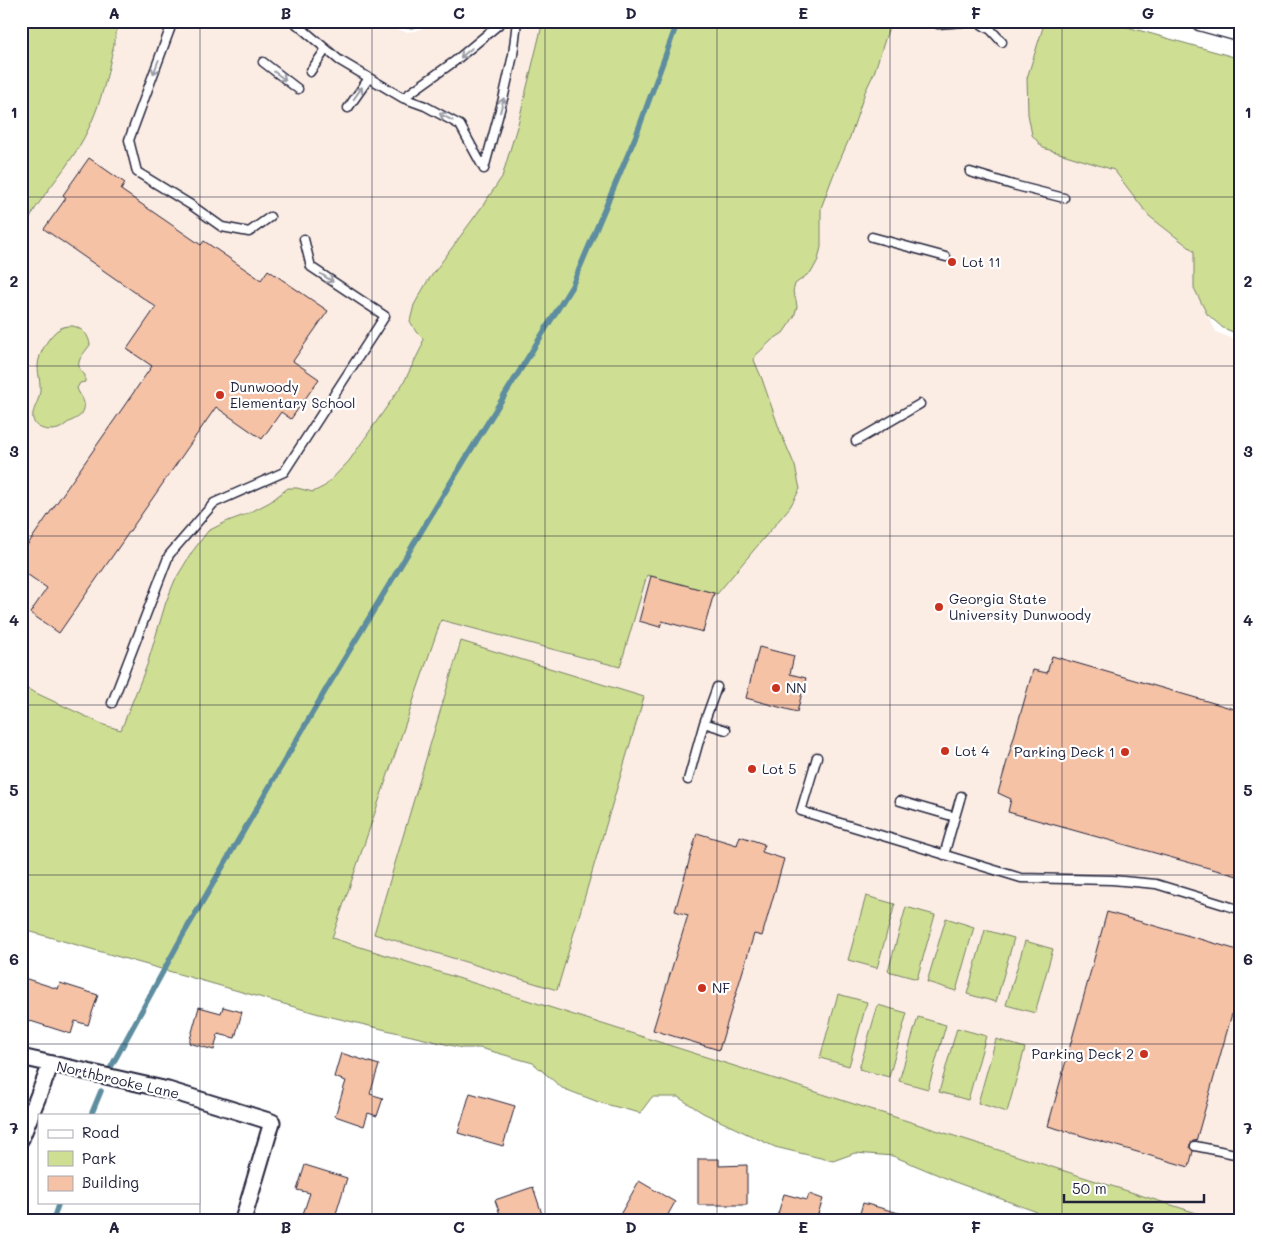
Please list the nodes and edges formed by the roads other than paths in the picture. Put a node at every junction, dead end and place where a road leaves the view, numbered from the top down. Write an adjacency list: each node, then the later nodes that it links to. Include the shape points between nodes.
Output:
1 (173, 21): 18 (lane, one-way to 18, via 129,140 137,172 222,227 249,232)
2 (293, 21): 9 (lane)
3 (503, 21): 14 (lane, one-way to 14)
4 (517, 21): 14 (lane, via 513,55 484,169 460,125)
5 (1201, 21): 7 (street)
6 (938, 24): 8 (lane, via 976,21)
7 (1241, 32)
8 (1002, 42)
9 (326, 49): 11 (lane); 12 (lane)
10 (263, 62): 13 (lane, one-way to 13)
11 (310, 72)
12 (369, 78): 14 (lane); 15 (lane, one-way to 12)
13 (298, 89)
14 (403, 98)
15 (348, 108)
16 (970, 172): 17 (lane)
17 (1064, 198)
18 (270, 217)
19 (872, 237): 21 (lane)
20 (304, 239): 25 (lane, one-way to 25, via 311,267 385,316 284,472 214,503 169,555)
21 (946, 257)
22 (920, 404): 23 (lane)
23 (856, 441)
24 (717, 687): 26 (lane)
25 (112, 702)
26 (704, 723): 27 (lane); 29 (lane)
27 (726, 730)
28 (817, 757): 33 (lane, via 801,811)
29 (688, 780)
30 (961, 796): 32 (lane)
31 (900, 801): 32 (lane)
32 (955, 817): 33 (lane)
33 (944, 855): 34 (lane, via 1021,878 1156,884)
34 (1241, 910)
35 (21, 1057): 36 (street, Northbrooke Lane)
36 (51, 1064): 37 (street); 40 (street, Northbrooke Lane, via 168,1090 272,1122)
37 (21, 1139)
38 (1195, 1146): 39 (lane)
39 (1241, 1154)
40 (243, 1220)

